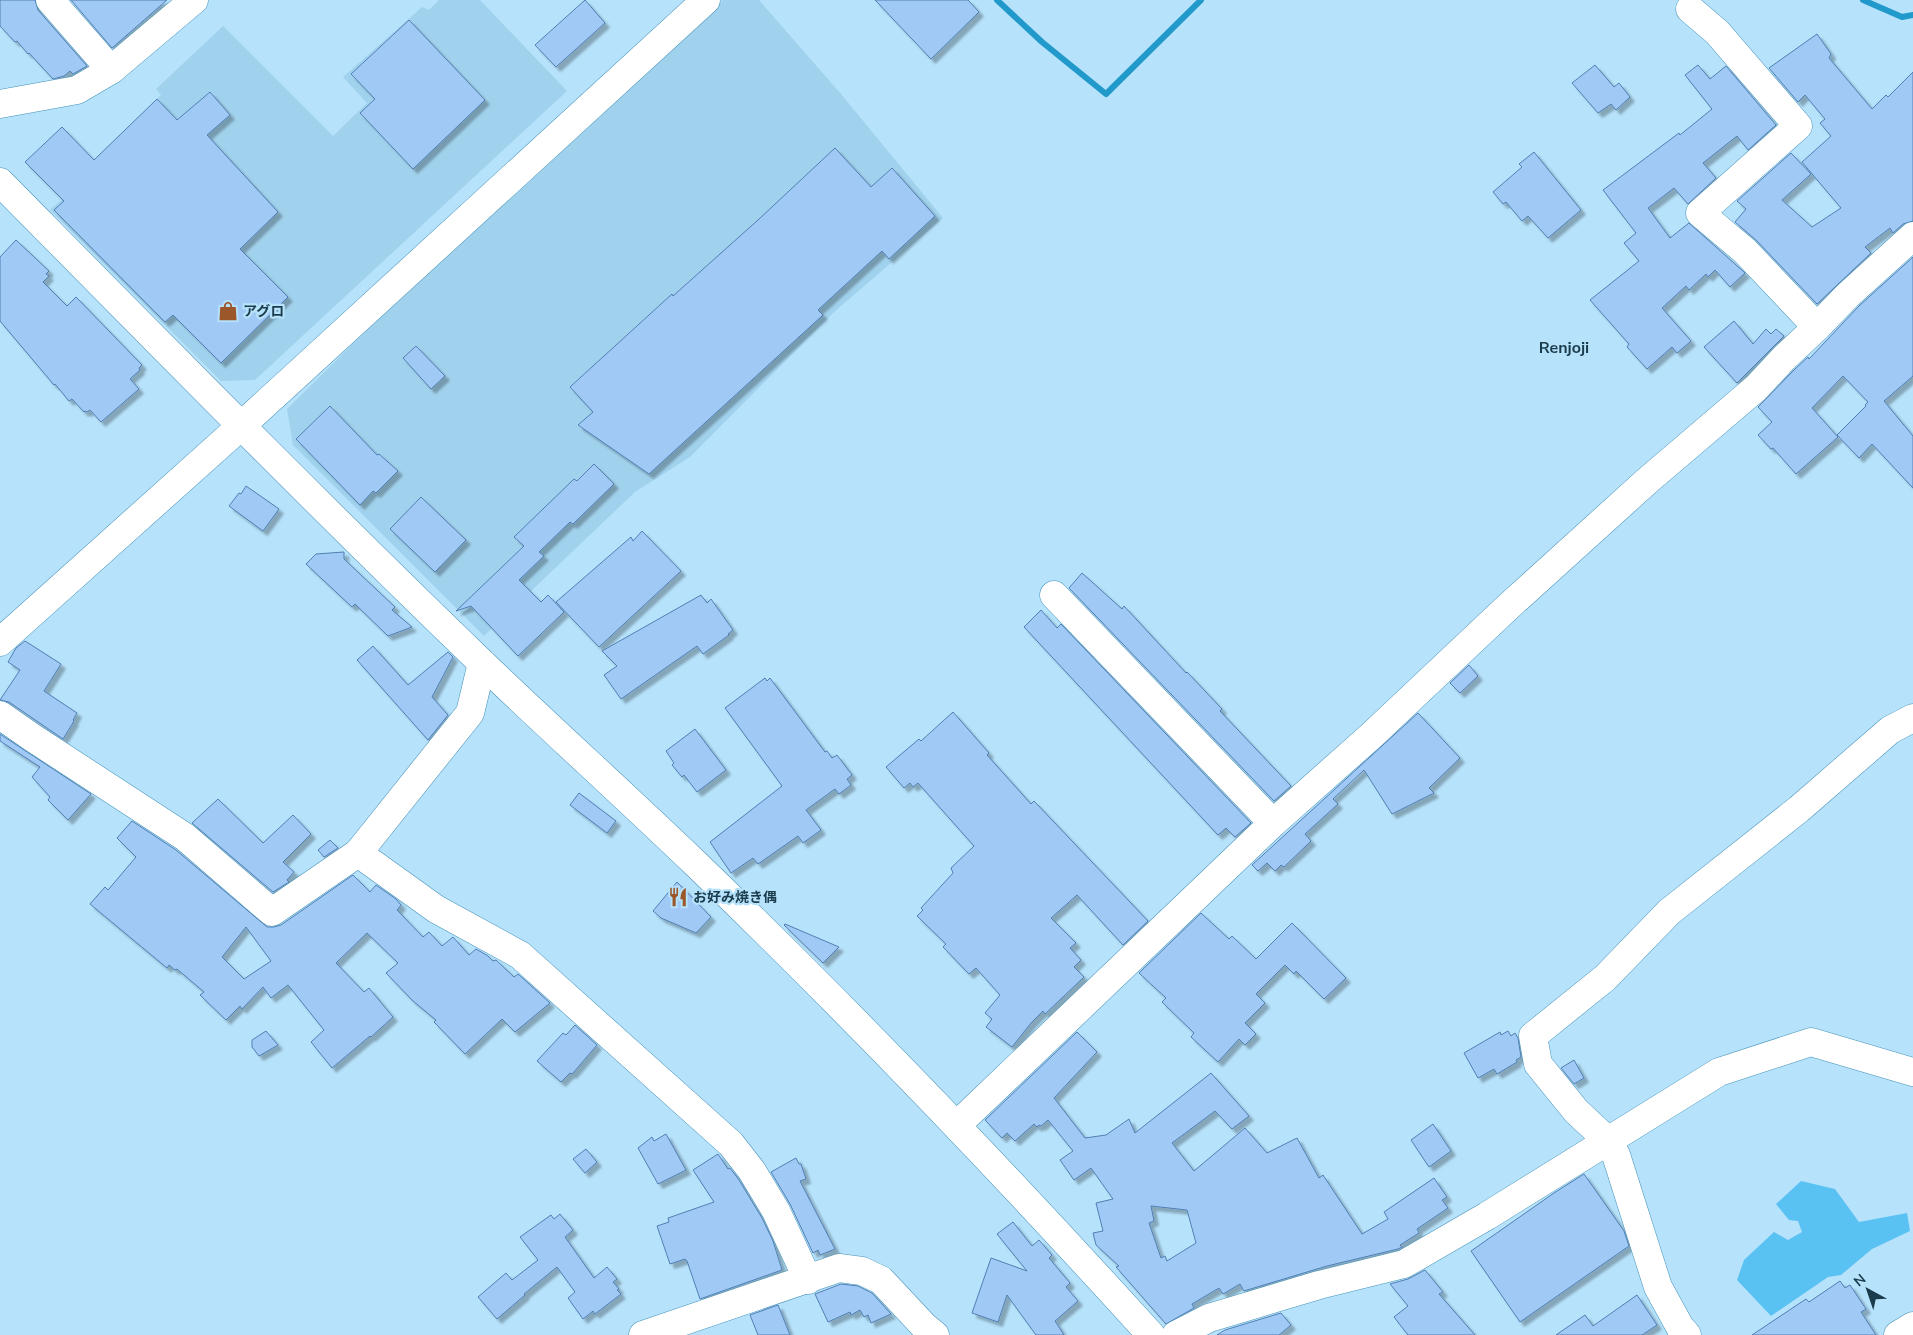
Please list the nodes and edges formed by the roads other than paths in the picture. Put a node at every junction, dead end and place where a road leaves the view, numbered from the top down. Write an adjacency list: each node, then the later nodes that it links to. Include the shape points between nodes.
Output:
1 (50, 0): 5 (street)
2 (194, 0): 5 (street)
3 (706, 0): 10 (street)
4 (1690, 9): 9 (street, via 1718,32 1798,126 1700,214 1745,251)
5 (111, 70): 6 (street, via 77,90)
6 (0, 104)
7 (0, 182): 10 (street)
8 (1913, 236): 9 (street)
9 (1818, 327): 16 (street, via 1756,388 1647,481)
10 (241, 426): 12 (street); 13 (street)
11 (1054, 595): 16 (street)
12 (0, 642)
13 (482, 663): 17 (street, via 470,713); 19 (street, via 697,865)
14 (0, 715): 17 (street, via 185,837 272,912)
15 (1913, 718): 20 (street, via 1890,730 1800,809 1669,912 1605,978 1533,1036 1538,1064 1576,1111)
16 (1273, 822): 19 (street)
17 (358, 853): 21 (street, via 436,909 520,955 730,1144 752,1171 776,1211)
18 (1913, 1072): 20 (street, via 1812,1042 1719,1072)
19 (957, 1125): 25 (street)
20 (1607, 1140): 26 (street, via 1404,1264 1319,1284 1228,1312); 27 (street, via 1616,1155 1658,1287)
21 (808, 1280): 23 (street); 24 (street, via 839,1268 862,1271 881,1280)
22 (1913, 1326): 28 (street)
23 (643, 1335)
24 (934, 1335)
25 (1151, 1335)
26 (1176, 1335)
27 (1687, 1335)
28 (1898, 1335)

